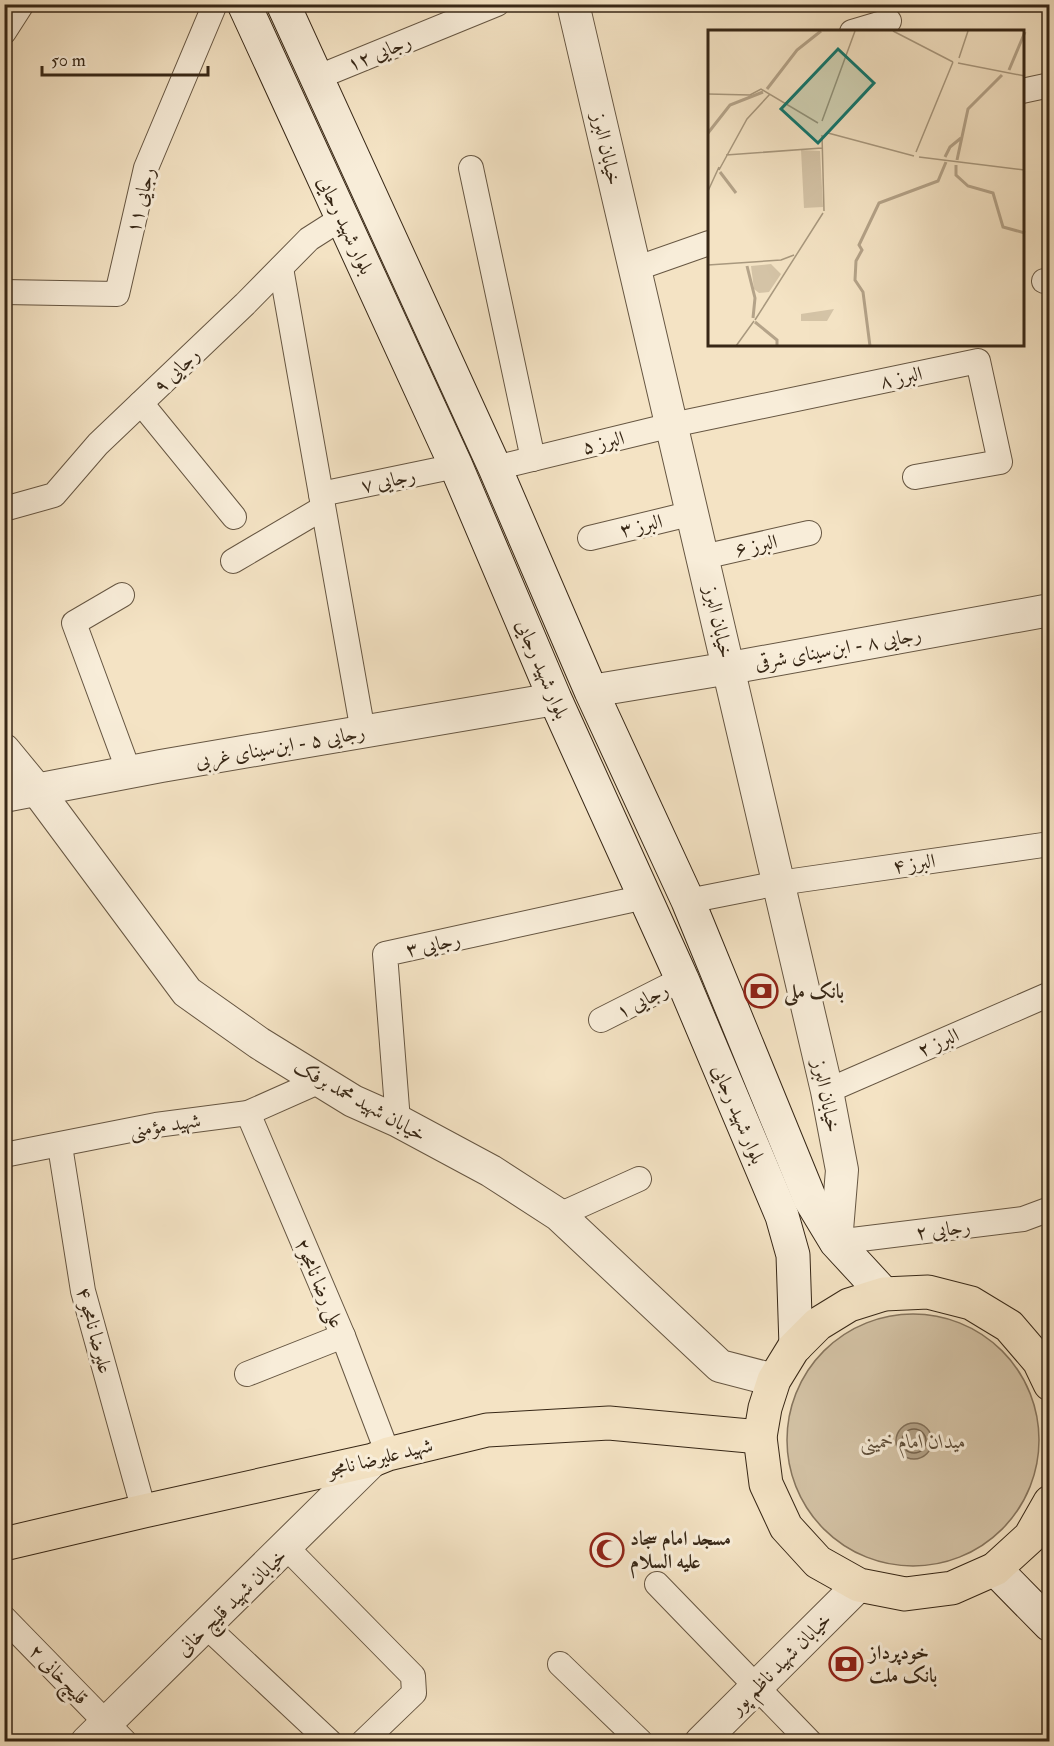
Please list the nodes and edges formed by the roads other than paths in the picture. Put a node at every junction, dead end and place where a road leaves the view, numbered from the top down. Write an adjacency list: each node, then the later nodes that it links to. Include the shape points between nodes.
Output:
1 (22, 4): 9 (street)
2 (215, 4): 18 (street, رجایی ۱۱, via 146,168 117,294)
3 (244, 4): 14 (main road, بلوار شهید رجایی)
4 (283, 4): 10 (main road, بلوار شهید رجایی)
5 (497, 4): 10 (street, رجایی ۱۲)
6 (573, 4): 17 (street, خیابان البرز)
7 (889, 21): 8 (street)
8 (859, 30)
9 (4, 32)
10 (316, 78): 23 (main road, بلوار شهید رجایی)
11 (1050, 85): 12 (street)
12 (1024, 91)
13 (471, 168): 21 (street)
14 (342, 218): 16 (street, رجایی ۹, via 309,239); 22 (main road, بلوار شهید رجایی)
15 (708, 243): 17 (street)
16 (281, 268): 19 (street, رجایی ۹); 25 (street)
17 (635, 269): 20 (street, خیابان البرز)
18 (4, 292)
19 (141, 403): 26 (street, رجایی ۹, via 98,444 54,495); 28 (street)
20 (672, 425): 21 (street, البرز ۵); 24 (street, البرز ۸, via 978,361 1000,462); 27 (street, خیابان البرز)
21 (533, 459): 23 (street, البرز ۵)
22 (456, 466): 25 (street, رجایی ۷); 37 (main road, بلوار شهید رجایی)
23 (495, 468): 36 (main road, بلوار شهید رجایی)
24 (915, 477)
25 (322, 501): 32 (street, رجایی ۷); 38 (street)
26 (4, 509)
27 (693, 513): 30 (street, البرز ۳); 31 (street, خیابان البرز)
28 (234, 516)
29 (809, 533): 31 (street, البرز ۶)
30 (590, 537)
31 (704, 557): 35 (street, خیابان البرز)
32 (233, 561)
33 (122, 595): 40 (street, via 74,623)
34 (1050, 610): 35 (street, رجایی ۸ - ابن‌سینای شرقی)
35 (730, 668): 36 (street, رجایی ۸ - ابن‌سینای شرقی); 44 (street, خیابان البرز)
36 (591, 691): 37 (main road); 46 (main road, بلوار شهید رجایی)
37 (555, 699): 38 (street, رجایی ۵ - ابن‌سینای غربی); 45 (main road, بلوار شهید رجایی)
38 (363, 732): 40 (street, رجایی ۵ - ابن‌سینای غربی)
39 (4, 750): 41 (street, خیابان شهید محمد برفک)
40 (129, 772): 41 (street, رجایی ۵ - ابن‌سینای غربی)
41 (38, 790): 42 (street, رجایی ۵ - ابن‌سینای غربی); 50 (street, خیابان شهید محمد برفک, via 187,992)
42 (4, 796)
43 (1050, 844): 44 (street, البرز ۴)
44 (779, 883): 46 (street, البرز ۴); 51 (street, خیابان البرز)
45 (645, 897): 47 (main road, بلوار شهید رجایی); 53 (street, رجایی ۳, via 385,954)
46 (688, 901): 59 (main road, بلوار شهید رجایی, via 810,1199)
47 (682, 979): 49 (street, رجایی ۱); 62 (main road, بلوار شهید رجایی, via 782,1216 793,1255)
48 (1050, 994): 51 (street, البرز ۲)
49 (601, 1020)
50 (320, 1081): 52 (street, شهید مؤمنی); 53 (street, خیابان شهید محمد برفک, via 352,1101)
51 (827, 1091): 59 (street, خیابان البرز, via 842,1170)
52 (248, 1113): 54 (street, شهید مؤمنی, via 156,1125); 61 (street, علی رضا نامجو۲)
53 (398, 1121): 58 (street, خیابان شهید محمد برفک, via 491,1171)
54 (60, 1146): 55 (street, شهید مؤمنی); 69 (street, علیرضا نامجو ۴, via 83,1291)
55 (4, 1155)
56 (639, 1179): 58 (street)
57 (1050, 1209): 59 (street, رجایی ۲, via 1023,1219)
58 (559, 1215): 65 (street, خیابان شهید محمد برفک, via 720,1366)
59 (836, 1242): 60 (main road, بلوار شهید رجایی)
60 (884, 1294): 62 (main road, via 849,1305 818,1324); 63 (main road, via 928,1292 971,1303 1009,1326)
61 (343, 1336): 64 (street); 67 (street, علی رضا نامجو۲)
62 (796, 1346): 65 (main road)
63 (1046, 1369)
64 (247, 1374)
65 (774, 1380): 66 (main road)
66 (760, 1437): 67 (main road, شهید علیرضا نامجو, via 609,1423 487,1430); 74 (main road, via 766,1484 786,1527 818,1562)
67 (381, 1457): 69 (main road, شهید علیرضا نامجو); 71 (street, خیابان شهید قلیچ خانی)
68 (1050, 1502): 72 (main road, via 1030,1537)
69 (144, 1511): 70 (main road, شهید علیرضا نامجو)
70 (4, 1544)
71 (286, 1547): 77 (street, خیابان شهید قلیچ خانی); 82 (street, via 413,1676 414,1693)
72 (995, 1569): 74 (main road, via 952,1588 905,1594); 76 (main road)
73 (657, 1584): 79 (street)
74 (859, 1585): 79 (street, خیابان شهید ناظم پور)
75 (8, 1622): 80 (street, قلیچ‌خانی ۲)
76 (1050, 1625)
77 (206, 1626): 80 (street, خیابان شهید قلیچ خانی); 81 (street)
78 (560, 1664): 83 (street)
79 (757, 1686): 84 (street, خیابان شهید ناظم پور); 85 (street)
80 (106, 1735)
81 (330, 1742)
82 (363, 1742)
83 (641, 1742)
84 (701, 1742)
85 (810, 1742)

